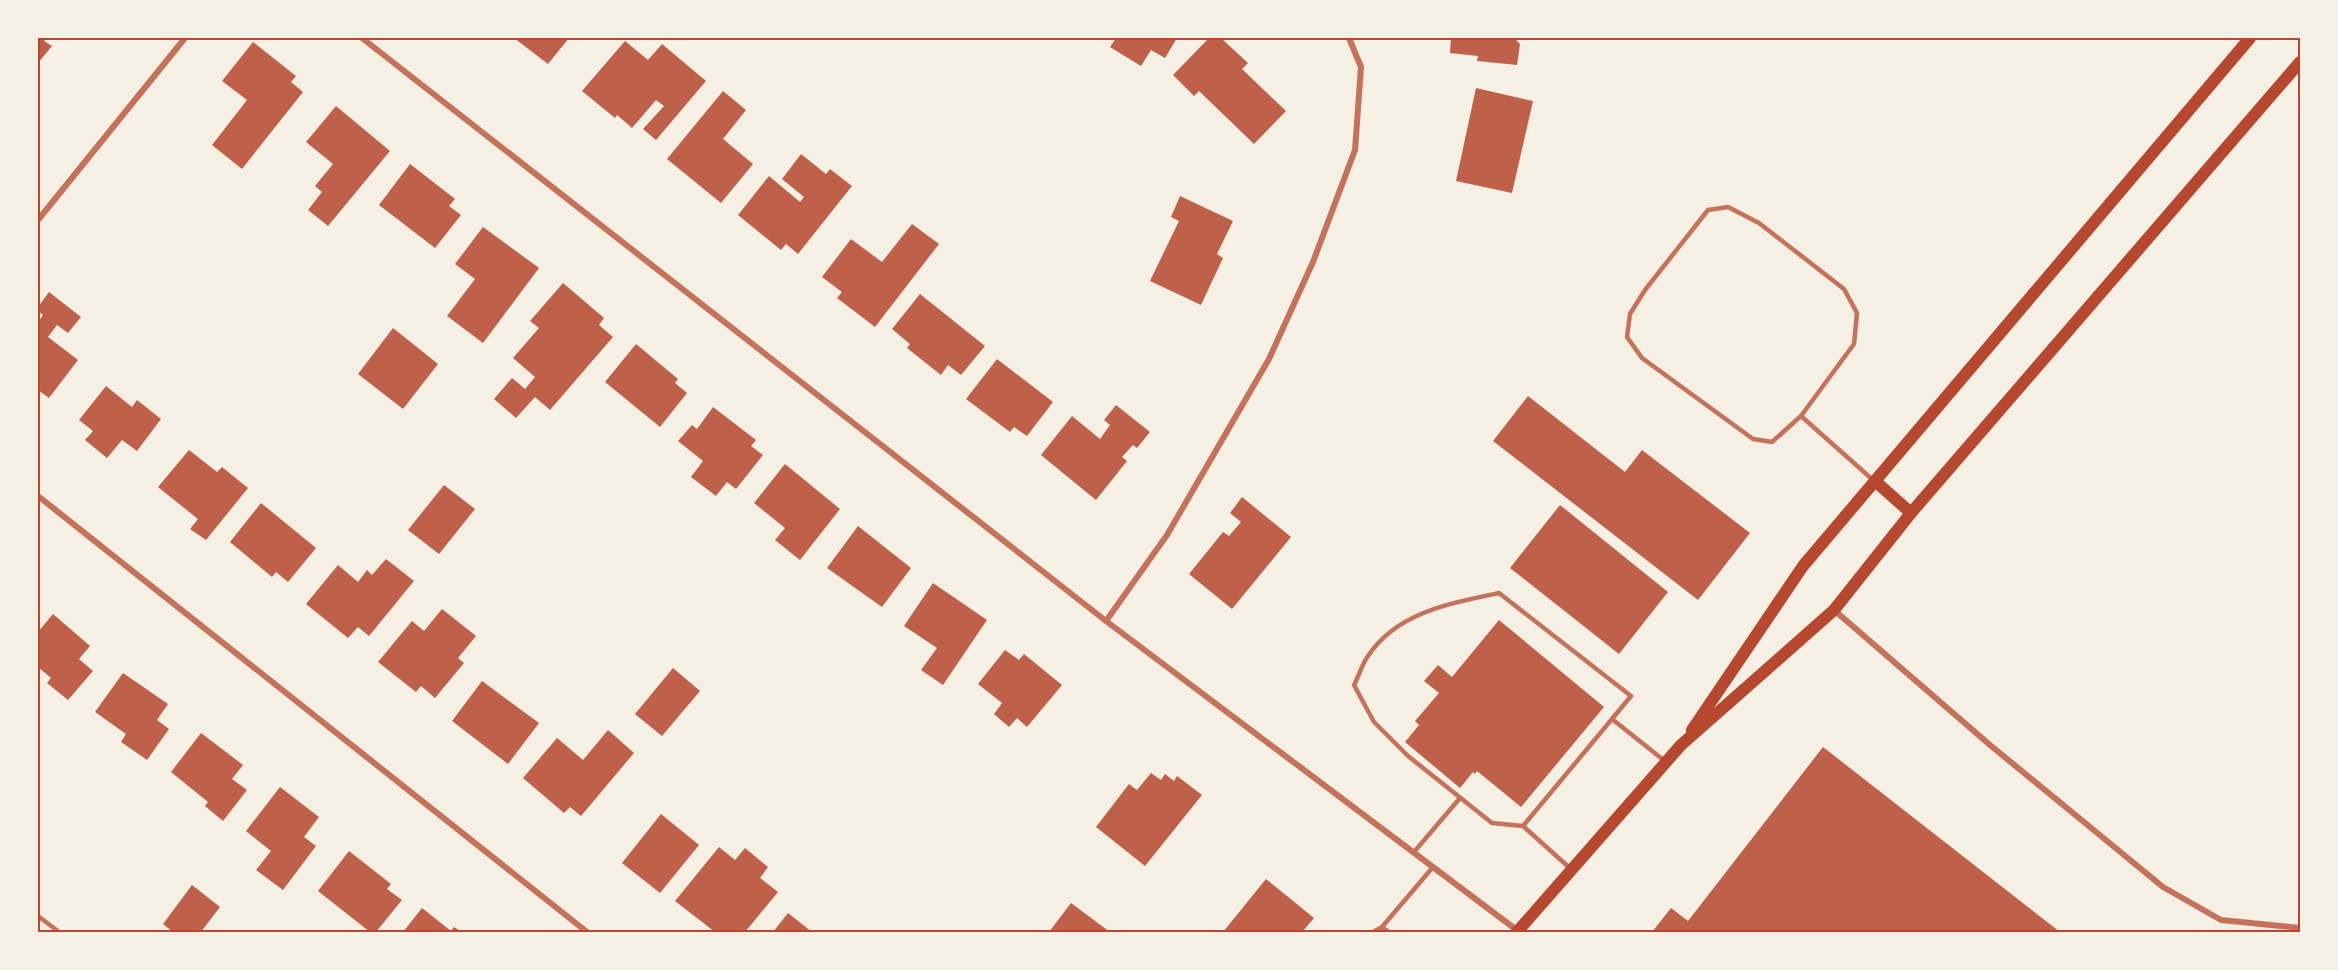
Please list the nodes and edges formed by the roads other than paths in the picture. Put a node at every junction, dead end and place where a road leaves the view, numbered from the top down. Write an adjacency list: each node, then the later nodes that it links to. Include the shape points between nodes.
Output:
1 (185, 38): 6 (street)
2 (363, 38): 12 (street)
3 (1349, 38): 12 (street, via 1361,67 1355,150 1314,262 1269,359 1167,535)
4 (2250, 38): 8 (main road)
5 (2301, 62): 10 (main road)
6 (38, 220)
7 (1801, 416): 7 (lane, via 1854,344 1857,313 1844,289 1759,223 1728,207 1708,210 1645,290 1630,314 1627,337 1642,358 1753,439 1772,442); 8 (lane)
8 (1875, 481): 10 (main road); 14 (main road, via 1803,566)
9 (38, 496): 26 (street)
10 (1911, 513): 11 (main road)
11 (1834, 610): 14 (main road); 23 (street, via 2163,887 2221,920)
12 (1106, 621): 18 (street)
13 (1612, 719): 15 (lane); 16 (lane, via 1631,696 1499,593 1443,604 1394,628 1368,656 1354,686 1374,722); 17 (lane)
14 (1681, 746): 15 (main road)
15 (1666, 762): 20 (main road)
16 (1460, 798): 17 (lane, via 1492,823); 18 (lane)
17 (1523, 826): 20 (lane)
18 (1414, 852): 19 (street)
19 (1433, 867): 22 (lane); 24 (street)
20 (1572, 870): 24 (main road)
21 (38, 916): 25 (lane)
22 (1382, 927): 27 (lane); 28 (lane)
23 (2301, 928)
24 (1518, 932)
25 (59, 933)
26 (586, 933)
27 (1373, 933)
28 (1389, 933)

